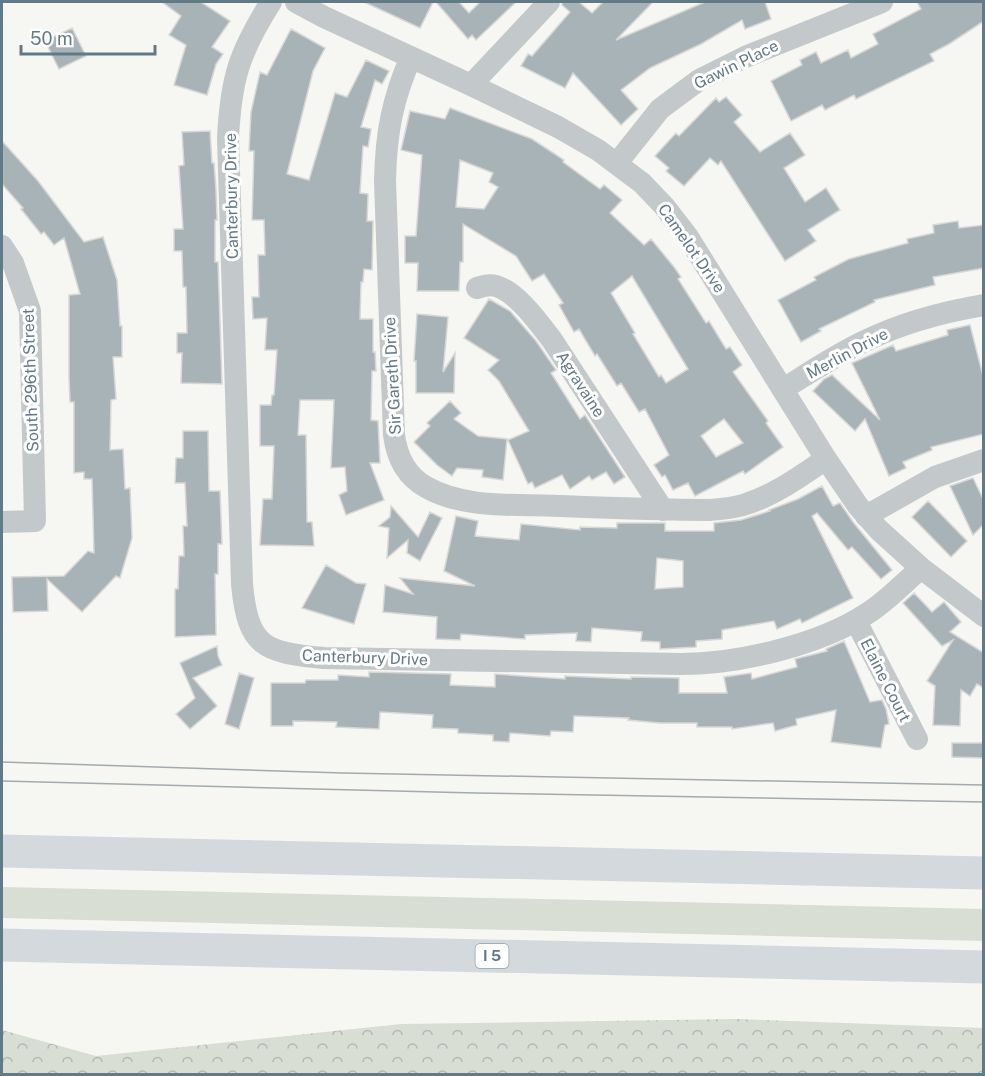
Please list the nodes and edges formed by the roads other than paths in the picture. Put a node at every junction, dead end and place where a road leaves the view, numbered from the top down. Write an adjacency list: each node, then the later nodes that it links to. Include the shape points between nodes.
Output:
1 (271, 2): 20 (street, Canterbury Drive, via 238,62 228,138 240,564 246,615 258,639 278,651 324,658 699,664 771,651)
2 (296, 2): 5 (street, Camelot Drive)
3 (549, 2): 7 (street)
4 (882, 2): 8 (street, Gawin Place, via 745,57 699,80 660,109)
5 (331, 9): 6 (street, Camelot Drive)
6 (411, 57): 7 (street, Camelot Drive); 15 (street, Sir Gareth Drive, via 391,112 385,175 392,411 395,444 402,465 426,488 462,499)
7 (471, 85): 8 (street, Camelot Drive, via 558,127)
8 (617, 163): 12 (street, Camelot Drive, via 652,192 688,237)
9 (2, 246): 17 (street, South 296th Street, via 13,263 30,311 35,521)
10 (477, 288): 15 (street, Agravaine, via 491,285 503,289 537,321)
11 (984, 305): 12 (street, Merlin Drive, via 929,316 883,333)
12 (783, 389): 13 (street, Camelot Drive)
13 (826, 459): 15 (street, Sir Gareth Drive, via 781,489 742,506); 16 (street, Camelot Drive)
14 (984, 460): 16 (street, via 936,477)
15 (663, 510)
16 (866, 516): 18 (street, Camelot Drive)
17 (2, 522)
18 (921, 568): 19 (street, Camelot Drive); 20 (street, Canterbury Drive)
19 (984, 616)
20 (856, 621): 21 (street, Elaine Court)
21 (917, 739)
22 (2, 851): 23 (highway)
23 (984, 873)
24 (2, 945): 25 (highway, I 5)
25 (984, 967)

